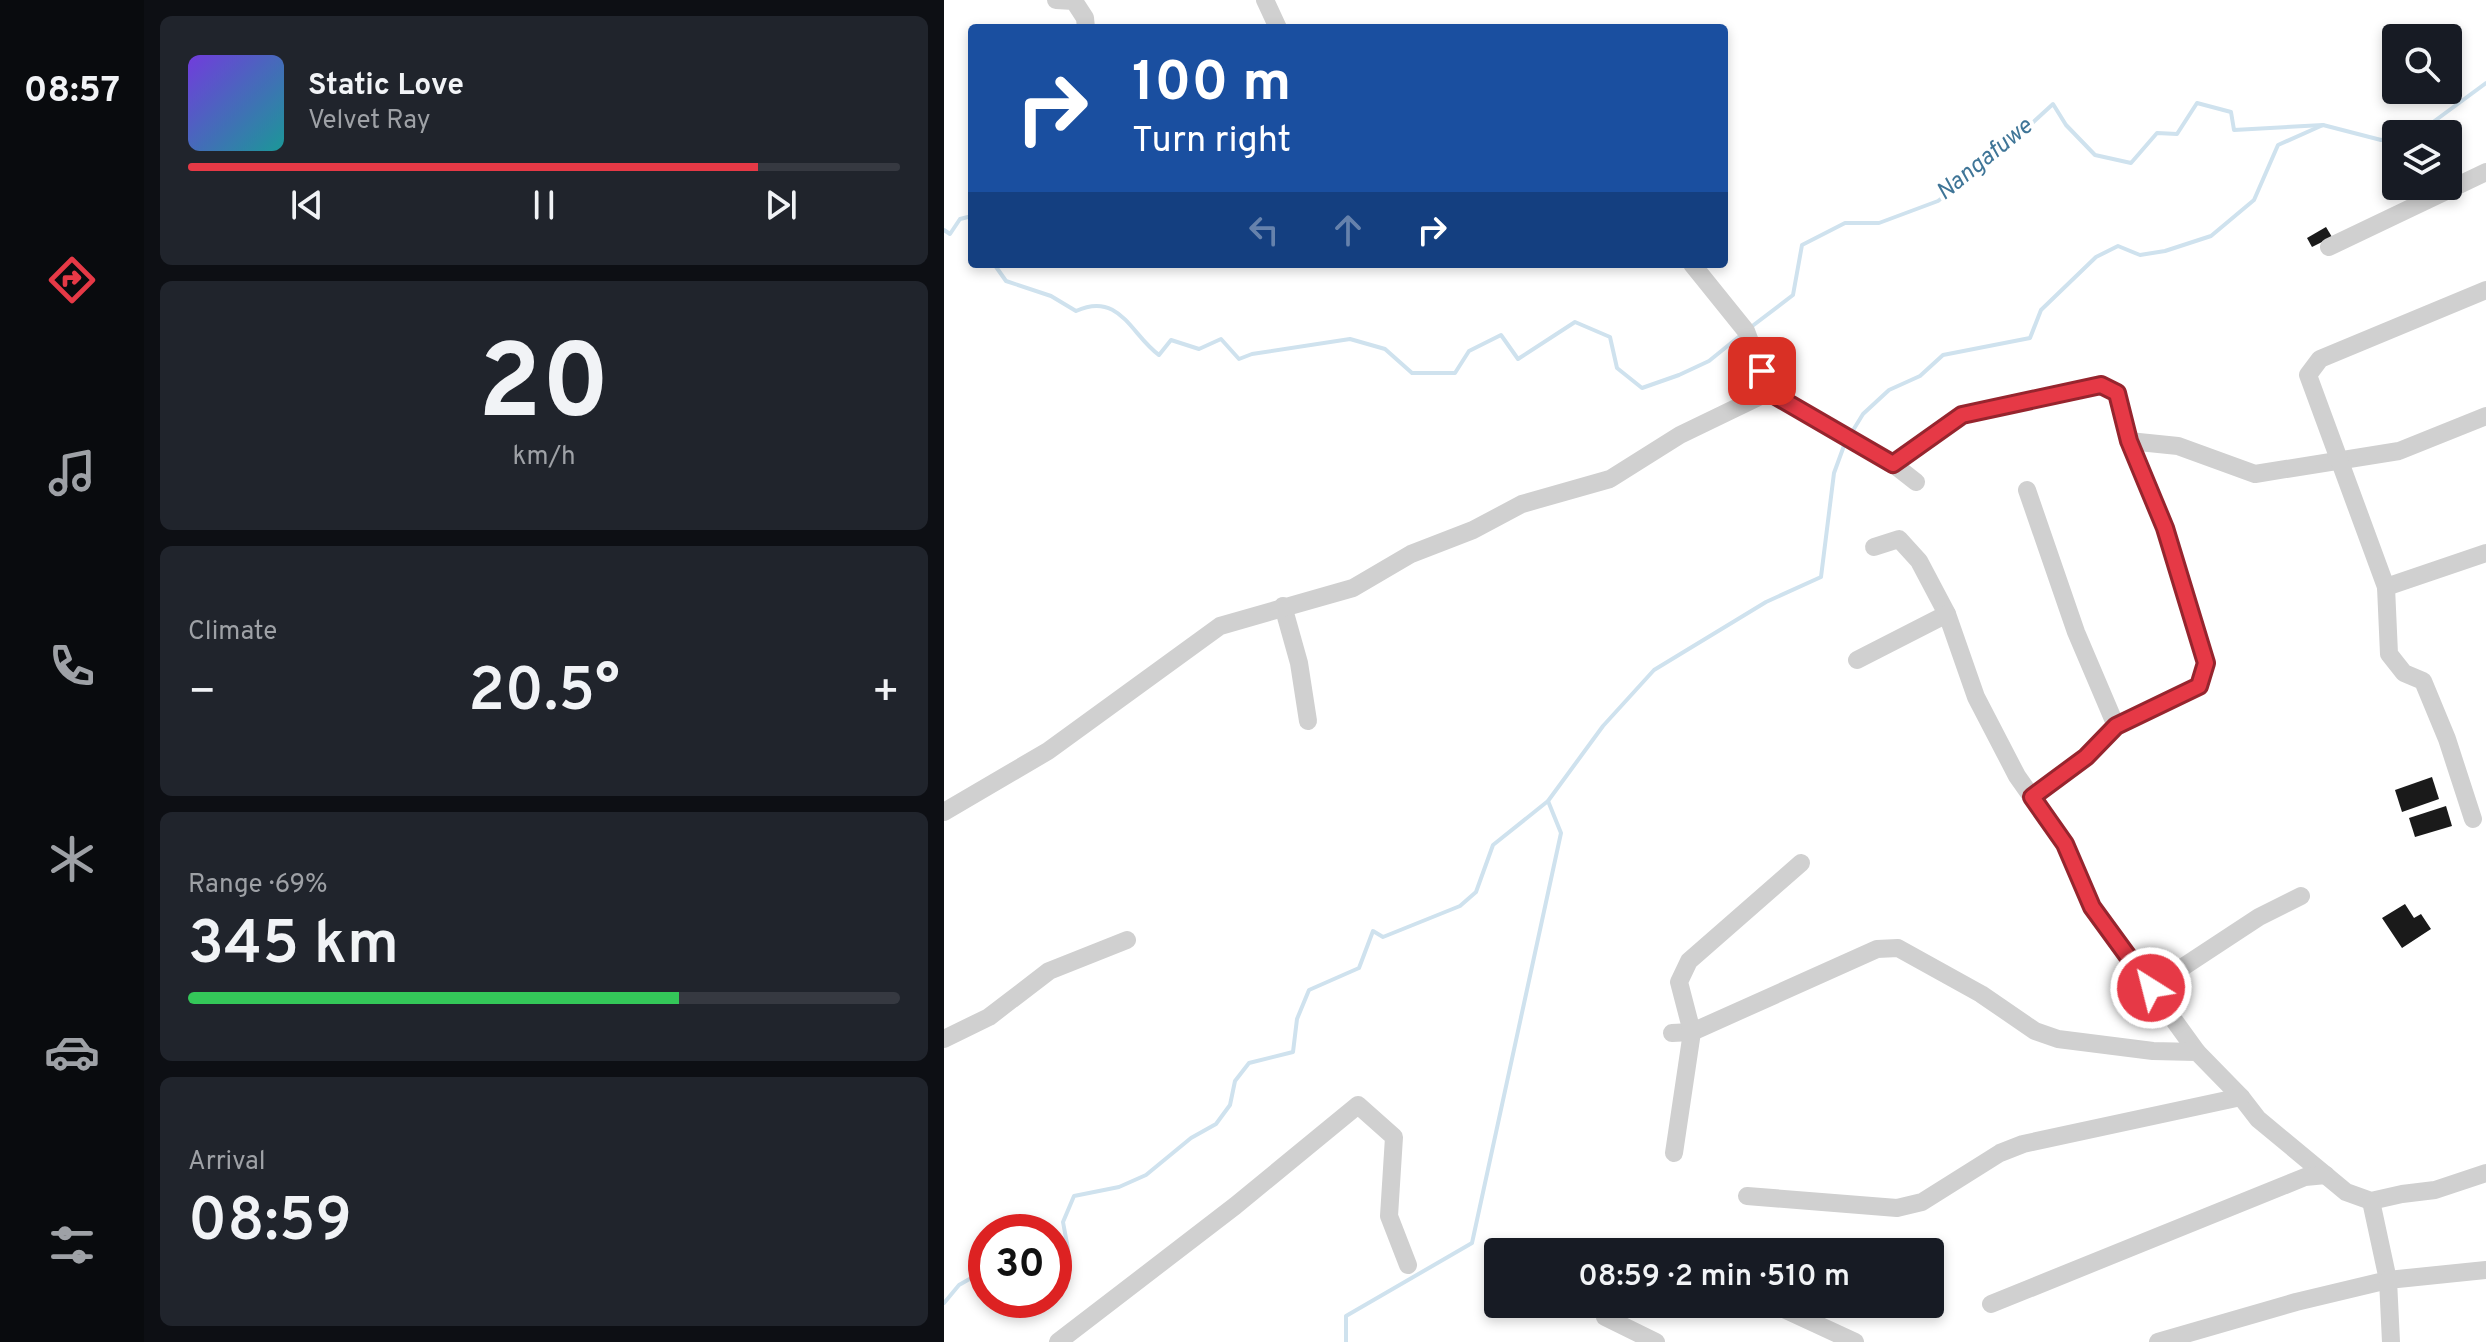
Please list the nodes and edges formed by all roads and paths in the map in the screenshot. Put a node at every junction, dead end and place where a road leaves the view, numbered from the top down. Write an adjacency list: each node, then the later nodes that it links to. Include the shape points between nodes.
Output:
1 (1056, 0): 3 (street, via 1074,1)
2 (1265, 0): 4 (street)
3 (1086, 24)
4 (1276, 24)
5 (2486, 172): 6 (street)
6 (2329, 247)
7 (1695, 268): 9 (street, via 1746,331)
8 (2486, 290): 12 (street, via 2320,359 2308,375)
9 (1769, 392): 13 (street); 19 (street, via 1680,435 1610,479 1522,504 1411,554 1353,588)
10 (2486, 416): 12 (street, via 2399,451)
11 (2129, 441): 12 (street, via 2178,446 2255,474); 13 (street, via 2117,393 2101,385 1962,415); 23 (street, via 2165,528 2206,663 2199,686)
12 (2338, 461): 18 (street)
13 (1893, 464): 14 (street)
14 (1916, 482)
15 (2027, 490): 23 (street, via 2076,632)
16 (1874, 547): 20 (street, via 1899,539 1919,561)
17 (2486, 553): 18 (street)
18 (2386, 587): 26 (street, via 2389,654 2404,673 2423,681)
19 (1283, 606): 22 (street); 25 (street, via 1220,626 1048,751)
20 (1947, 614): 21 (street); 24 (street, via 1976,697)
21 (1857, 660)
22 (1308, 721)
23 (2116, 726): 24 (street, via 2086,757)
24 (2032, 797): 30 (street, via 2065,844 2092,907)
25 (944, 812)
26 (2473, 819)
27 (1801, 863): 31 (street, via 1689,961 1679,982)
28 (2301, 896): 30 (street, via 2259,917)
29 (1127, 940): 33 (street, via 1049,971 989,1017)
30 (2151, 988): 34 (street)
31 (1692, 1032): 32 (street); 34 (street, via 1877,949 1898,948 2035,1031 2058,1039); 36 (street)
32 (1672, 1033)
33 (944, 1039)
34 (2197, 1052): 35 (street)
35 (2241, 1097): 38 (street, via 2258,1119); 39 (street, via 2023,1144 1922,1202 1897,1208)
36 (1674, 1153)
37 (2486, 1173): 40 (street, via 2435,1190)
38 (2326, 1175): 40 (street, via 2346,1192); 44 (street, via 2305,1177)
39 (1747, 1196)
40 (2371, 1201): 43 (street)
41 (1408, 1265): 47 (street, via 1389,1216 1394,1137 1358,1105)
42 (2486, 1270): 43 (street)
43 (2388, 1280): 50 (street); 51 (street)
44 (1991, 1304)
45 (1607, 1318): 48 (street)
46 (1803, 1318): 49 (street)
47 (1058, 1342)
48 (1656, 1342)
49 (1855, 1342)
50 (2158, 1342)
51 (2391, 1342)

